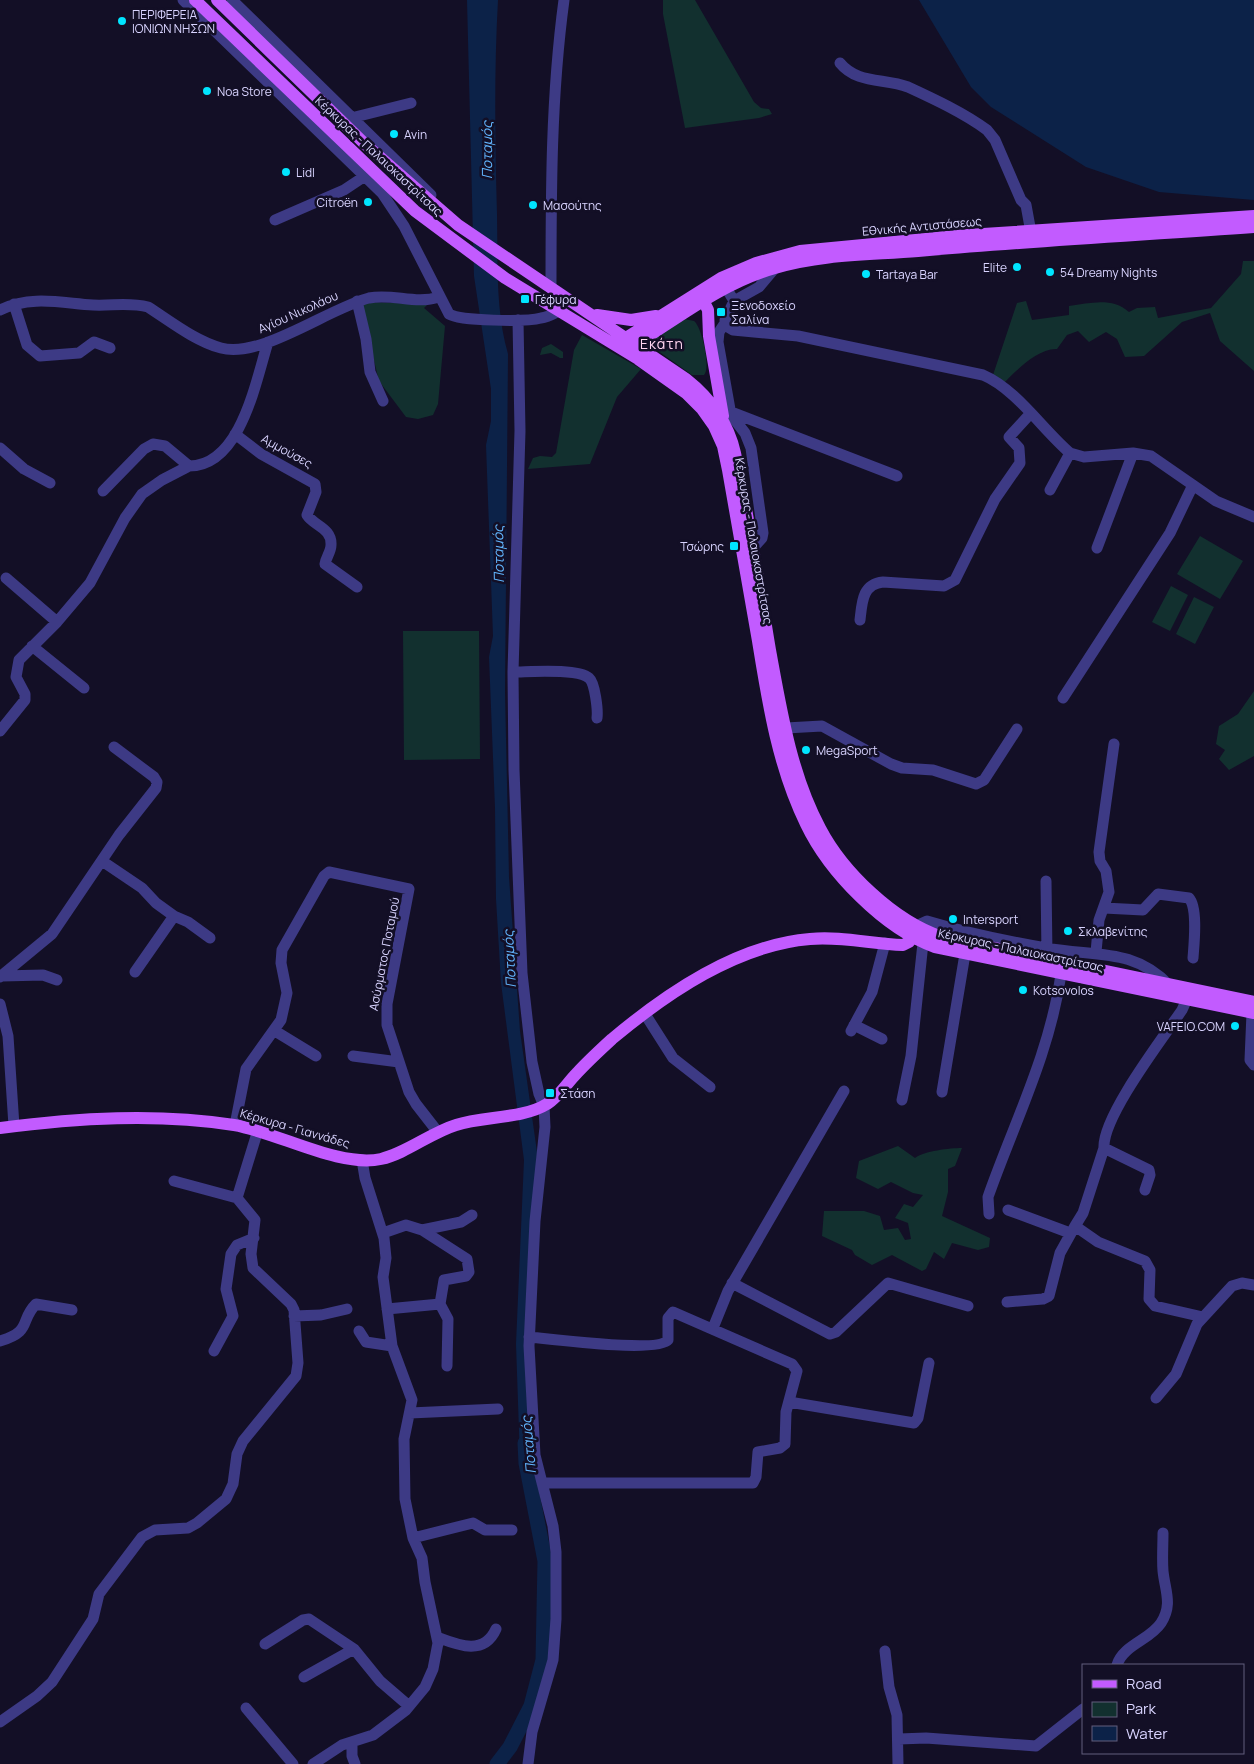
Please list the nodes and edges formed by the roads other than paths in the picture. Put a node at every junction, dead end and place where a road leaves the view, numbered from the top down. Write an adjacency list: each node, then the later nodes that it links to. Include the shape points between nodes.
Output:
1 (183, 0): 10 (street)
2 (196, 0): 10 (main road, Κέρκυρας - Παλαιοκαστρίτσας)
3 (217, 0): 9 (main road, Κέρκυρας - Παλαιοκαστρίτσας)
4 (232, 0): 8 (street)
5 (564, 0): 18 (street, via 552,140)
6 (840, 63): 15 (street, via 857,77 907,87 987,130 995,140 1021,200)
7 (411, 103): 8 (street)
8 (351, 118): 11 (street, via 429,192)
9 (390, 166): 10 (main road); 11 (main road, Κέρκυρας - Παλαιοκαστρίτσας)
10 (368, 173): 13 (street, via 344,190); 20 (street, via 404,226); 26 (main road, Κέρκυρας - Παλαιοκαστρίτσας, via 456,244)
11 (446, 214): 18 (main road, Κέρκυρας - Παλαιοκαστρίτσας)
12 (1254, 216): 15 (main road, Εθνικής Αντιστάσεως)
13 (275, 220)
14 (1254, 227): 15 (main road, Εθνικής Αντιστάσεως)
15 (1028, 237): 16 (main road, Εθνικής Αντιστάσεως, via 835,257); 17 (main road, Εθνικής Αντιστάσεως, via 955,236 807,250 759,262)
16 (775, 268): 17 (main road, Εθνικής Αντιστάσεως); 21 (street, via 759,287)
17 (724, 283): 19 (main road, Εθνικής Αντιστάσεως); 21 (street)
18 (551, 288): 27 (main road, Κέρκυρας - Παλαιοκαστρίτσας)
19 (701, 296): 24 (main road, Εθνικής Αντιστάσεως); 31 (main road, via 708,310)
20 (439, 297): 22 (street, Αγίου Νικολάου, via 415,301 378,296); 29 (street, via 451,315)
21 (734, 301): 30 (street, via 725,315)
22 (356, 302): 32 (street, Αγίου Νικολάου); 37 (street, via 366,339 370,372)
23 (14, 304): 25 (street, Αγίου Νικολάου); 32 (street, Αγίου Νικολάου, via 59,300 94,305 138,304 223,349); 34 (street, via 27,345 40,356 79,353 94,342)
24 (688, 304): 28 (main road, Εθνικής Αντιστάσεως); 31 (main road); 33 (main road, Εθνικής Αντιστάσεως)
25 (0, 310)
26 (558, 311): 29 (street, via 544,318); 33 (main road, Κέρκυρας - Παλαιοκαστρίτσας)
27 (590, 314): 28 (main road, via 619,320); 33 (main road, Κέρκυρας - Παλαιοκαστρίτσας)
28 (661, 315): 33 (main road, Εθνικής Αντιστάσεως)
29 (512, 320): 57 (street, via 520,431)
30 (726, 323): 38 (street, via 734,330 798,336 983,375 1000,385); 39 (street, via 719,332 718,342)
31 (709, 336): 35 (main road)
32 (268, 342): 40 (street)
33 (626, 344): 36 (main road, Κέρκυρας - Παλαιοκαστρίτσας); 70 (main road, Κέρκυρας - Παλαιοκαστρίτσας, via 686,393 702,409 718,435 728,470 770,710 785,768 812,836 832,865 864,900)
34 (110, 348)
35 (716, 372): 36 (main road, via 699,382); 39 (main road)
36 (686, 379): 39 (main road, Κέρκυρας - Παλαιοκαστρίτσας)
37 (383, 401)
38 (1030, 414): 43 (street); 54 (street, via 1009,437 1019,448 1020,463 995,499 956,580 944,586 874,584 864,594)
39 (727, 416): 45 (street); 61 (main road, Κέρκυρας - Παλαιοκαστρίτσας)
40 (236, 434): 44 (street, via 217,457 201,465); 53 (street, Αμμούσες, via 261,454 315,484 316,492 307,514 330,537 331,549 325,564)
41 (0, 448): 46 (street, via 24,468)
42 (1133, 453): 43 (street, via 1084,457); 47 (street, via 1151,456); 51 (street)
43 (1070, 454): 48 (street)
44 (189, 466): 49 (street, via 164,446 153,444 144,449); 55 (street, via 142,494 90,583)
45 (897, 476)
46 (50, 483)
47 (1193, 485): 50 (street, via 1216,501); 59 (street, via 1170,533)
48 (1050, 490)
49 (103, 491)
50 (1254, 517)
51 (1097, 548)
52 (6, 578): 55 (street)
53 (357, 587)
54 (860, 620)
55 (57, 622): 56 (street)
56 (32, 646): 58 (street); 63 (street, via 18,660 15,671 25,700)
57 (513, 672): 60 (street, via 576,673 588,677 598,708); 97 (street, via 522,973)
58 (84, 688)
59 (1064, 698)
60 (597, 718)
61 (786, 728): 62 (street, via 822,726 902,768 933,770 976,784 984,780); 70 (main road, Κέρκυρας - Παλαιοκαστρίτσας, via 809,803 827,840 863,884)
62 (1017, 729)
63 (0, 731)
64 (1114, 744): 68 (street, via 1100,852 1108,887)
65 (114, 747): 66 (street, via 154,777 157,785)
66 (102, 861): 69 (street, via 142,888); 80 (street, via 47,940)
67 (1046, 880): 75 (street)
68 (1104, 908): 74 (street); 76 (street, via 1143,910 1158,894 1189,898 1194,928)
69 (176, 917): 71 (street); 77 (street); 78 (street)
70 (915, 933): 72 (main road, via 906,945); 73 (main road, Κέρκυρας - Παλαιοκαστρίτσας); 96 (street, via 911,1056)
71 (210, 938)
72 (885, 943): 86 (main road, via 815,938 773,947 730,961 702,975); 88 (street, via 873,988 853,1028)
73 (967, 943): 75 (main road, Κέρκυρας - Παλαιοκαστρίτσας); 79 (main road, Κέρκυρας - Παλαιοκαστρίτσας); 95 (street)
74 (1096, 952): 75 (street); 82 (street, via 1146,965)
75 (1047, 954): 82 (main road, Κέρκυρας - Παλαιοκαστρίτσας)
76 (1193, 958)
77 (152, 961)
78 (134, 972)
79 (1061, 974): 83 (main road, Κέρκυρας - Παλαιοκαστρίτσας); 109 (street, via 1054,1015 1028,1097 988,1197)
80 (1, 976): 81 (street, via 43,975)
81 (57, 980)
82 (1170, 986): 85 (main road, Κέρκυρας - Παλαιοκαστρίτσας)
83 (1187, 999): 85 (main road, Κέρκυρας - Παλαιοκαστρίτσας); 103 (street, via 1132,1082 1105,1134)
84 (0, 1004): 99 (street, via 7,1029)
85 (1253, 1009): 92 (street, via 1250,1060)
86 (645, 1014): 93 (street, via 673,1058); 97 (main road, via 603,1047 556,1097)
87 (275, 1032): 89 (street); 91 (street, Ασύρματος Ποταμού, via 288,994 281,963 282,950 325,874 332,872 409,889 386,1012); 98 (street, via 246,1069)
88 (882, 1039)
89 (316, 1056)
90 (353, 1056): 91 (street)
91 (399, 1062): 102 (street, Ασύρματος Ποταμού, via 412,1098)
92 (1254, 1065)
93 (710, 1087)
94 (844, 1091): 115 (street)
95 (942, 1092)
96 (902, 1100)
97 (539, 1108): 102 (main road, Κέρκυρα - Γιαννάδες); 127 (street, via 546,1127 535,1221)
98 (235, 1125): 99 (main road, Κέρκυρα - Γιαννάδες, via 136,1118); 101 (main road, Κέρκυρα - Γιαννάδες)
99 (14, 1126): 100 (main road, Κέρκυρα - Γιαννάδες)
100 (0, 1128)
101 (258, 1130): 104 (main road, Κέρκυρα - Γιαννάδες, via 312,1149); 107 (street)
102 (438, 1131): 104 (main road, Κέρκυρα - Γιαννάδες, via 389,1157)
103 (1104, 1148): 106 (street, via 1149,1170); 112 (street, via 1083,1213)
104 (362, 1160): 113 (street)
105 (174, 1180): 107 (street)
106 (1145, 1190)
107 (236, 1198): 114 (street, via 253,1216)
108 (1008, 1210): 112 (street)
109 (989, 1214)
110 (472, 1215): 111 (street, via 461,1222)
111 (422, 1230): 113 (street, via 406,1225); 118 (street, via 469,1263 466,1276 443,1282)
112 (1073, 1230): 117 (street, via 1060,1253 1047,1297); 124 (street, via 1145,1261 1150,1270 1150,1299 1155,1306)
113 (383, 1234): 121 (street)
114 (254, 1238): 123 (street, via 253,1268 291,1304); 130 (street, via 237,1245 231,1254 226,1289 232,1316)
115 (732, 1283): 119 (street, via 830,1334 888,1283); 125 (street)
116 (1254, 1285): 124 (street, via 1242,1283 1232,1286)
117 (1006, 1302)
118 (440, 1304): 121 (street); 132 (street, via 448,1319)
119 (968, 1306)
120 (347, 1309): 123 (street, via 321,1315)
121 (387, 1309): 129 (street)
122 (72, 1310): 128 (street, via 36,1304 22,1330 12,1338)
123 (294, 1316): 151 (street, via 296,1376 243,1441 226,1499 188,1528 155,1530 142,1537 99,1594 92,1619 52,1682)
124 (1203, 1316): 133 (street, via 1193,1329 1176,1374)
125 (713, 1328): 127 (street, via 673,1312 668,1318 668,1340 663,1344 634,1346); 134 (street, via 794,1365 796,1374)
126 (359, 1331): 129 (street, via 368,1343)
127 (529, 1337): 137 (street, via 535,1455)
128 (0, 1341)
129 (392, 1346): 136 (street, via 412,1400)
130 (214, 1351)
131 (929, 1363): 134 (street, via 918,1418 914,1423)
132 (447, 1366)
133 (1156, 1398)
134 (789, 1402): 137 (street, via 785,1444 758,1452 753,1483)
135 (498, 1409): 136 (street)
136 (410, 1413): 140 (street, via 404,1439 405,1499)
137 (542, 1483): 157 (street, via 556,1552 556,1619 553,1660 532,1732)
138 (512, 1530): 140 (street, via 485,1530 473,1523)
139 (1163, 1532): 146 (street, via 1163,1572 1169,1602 1163,1620 1121,1656)
140 (413, 1538): 142 (street, via 422,1558)
141 (496, 1629): 142 (street, via 491,1638 476,1646 459,1646)
142 (437, 1637): 148 (street, via 433,1669 425,1687)
143 (265, 1644): 144 (street, via 307,1618)
144 (354, 1649): 147 (street); 148 (street, via 380,1682)
145 (884, 1651): 152 (street)
146 (1117, 1664)
147 (304, 1677)
148 (409, 1706): 153 (street, via 373,1735)
149 (246, 1708): 154 (street)
150 (1082, 1710): 152 (street, via 1036,1746)
151 (0, 1722)
152 (899, 1739): 158 (street)
153 (352, 1742): 155 (street, via 334,1749); 156 (street)
154 (293, 1764)
155 (313, 1764)
156 (355, 1764)
157 (528, 1764)
158 (898, 1764)

